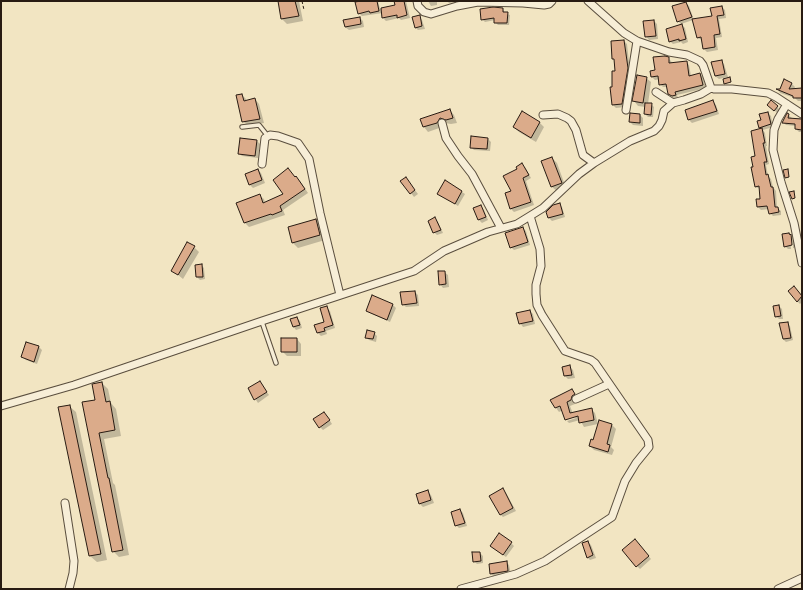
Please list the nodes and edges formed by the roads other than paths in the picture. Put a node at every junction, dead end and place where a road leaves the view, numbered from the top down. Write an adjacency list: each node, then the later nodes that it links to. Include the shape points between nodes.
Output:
1 (417, 1): 2 (street, via 424,12 432,14 478,2 544,6)
2 (552, 1)
3 (588, 1): 4 (street)
4 (636, 41): 5 (street, via 700,61); 9 (street)
5 (711, 88): 7 (street); 8 (street, via 768,93)
6 (656, 92): 7 (street)
7 (673, 103): 15 (street, via 664,111 662,120 654,131 630,141)
8 (787, 104): 10 (street); 19 (street, via 774,130 773,150 794,223)
9 (626, 110)
10 (802, 114)
11 (543, 115): 15 (street, via 558,114 567,118 576,130 584,154)
12 (442, 123): 18 (street, via 446,138 472,174)
13 (242, 127): 14 (lane, via 259,125)
14 (267, 136): 16 (street); 20 (street, via 278,136 298,143 309,159)
15 (594, 163): 17 (street)
16 (262, 164)
17 (530, 216): 18 (street, via 517,224); 23 (street, via 540,249 536,285 537,305 565,351 591,360)
18 (501, 228): 20 (street, via 444,251 414,271)
19 (802, 263)
20 (340, 295): 21 (street)
21 (262, 320): 22 (lane); 25 (street, via 74,385)
22 (276, 363)
23 (609, 384): 24 (street); 29 (street, via 649,445 625,481 612,517 545,561 516,574)
24 (576, 399)
25 (1, 406)
26 (65, 503): 28 (street, via 74,561)
27 (802, 578): 30 (street)
28 (68, 589)
29 (461, 589)
30 (778, 589)

